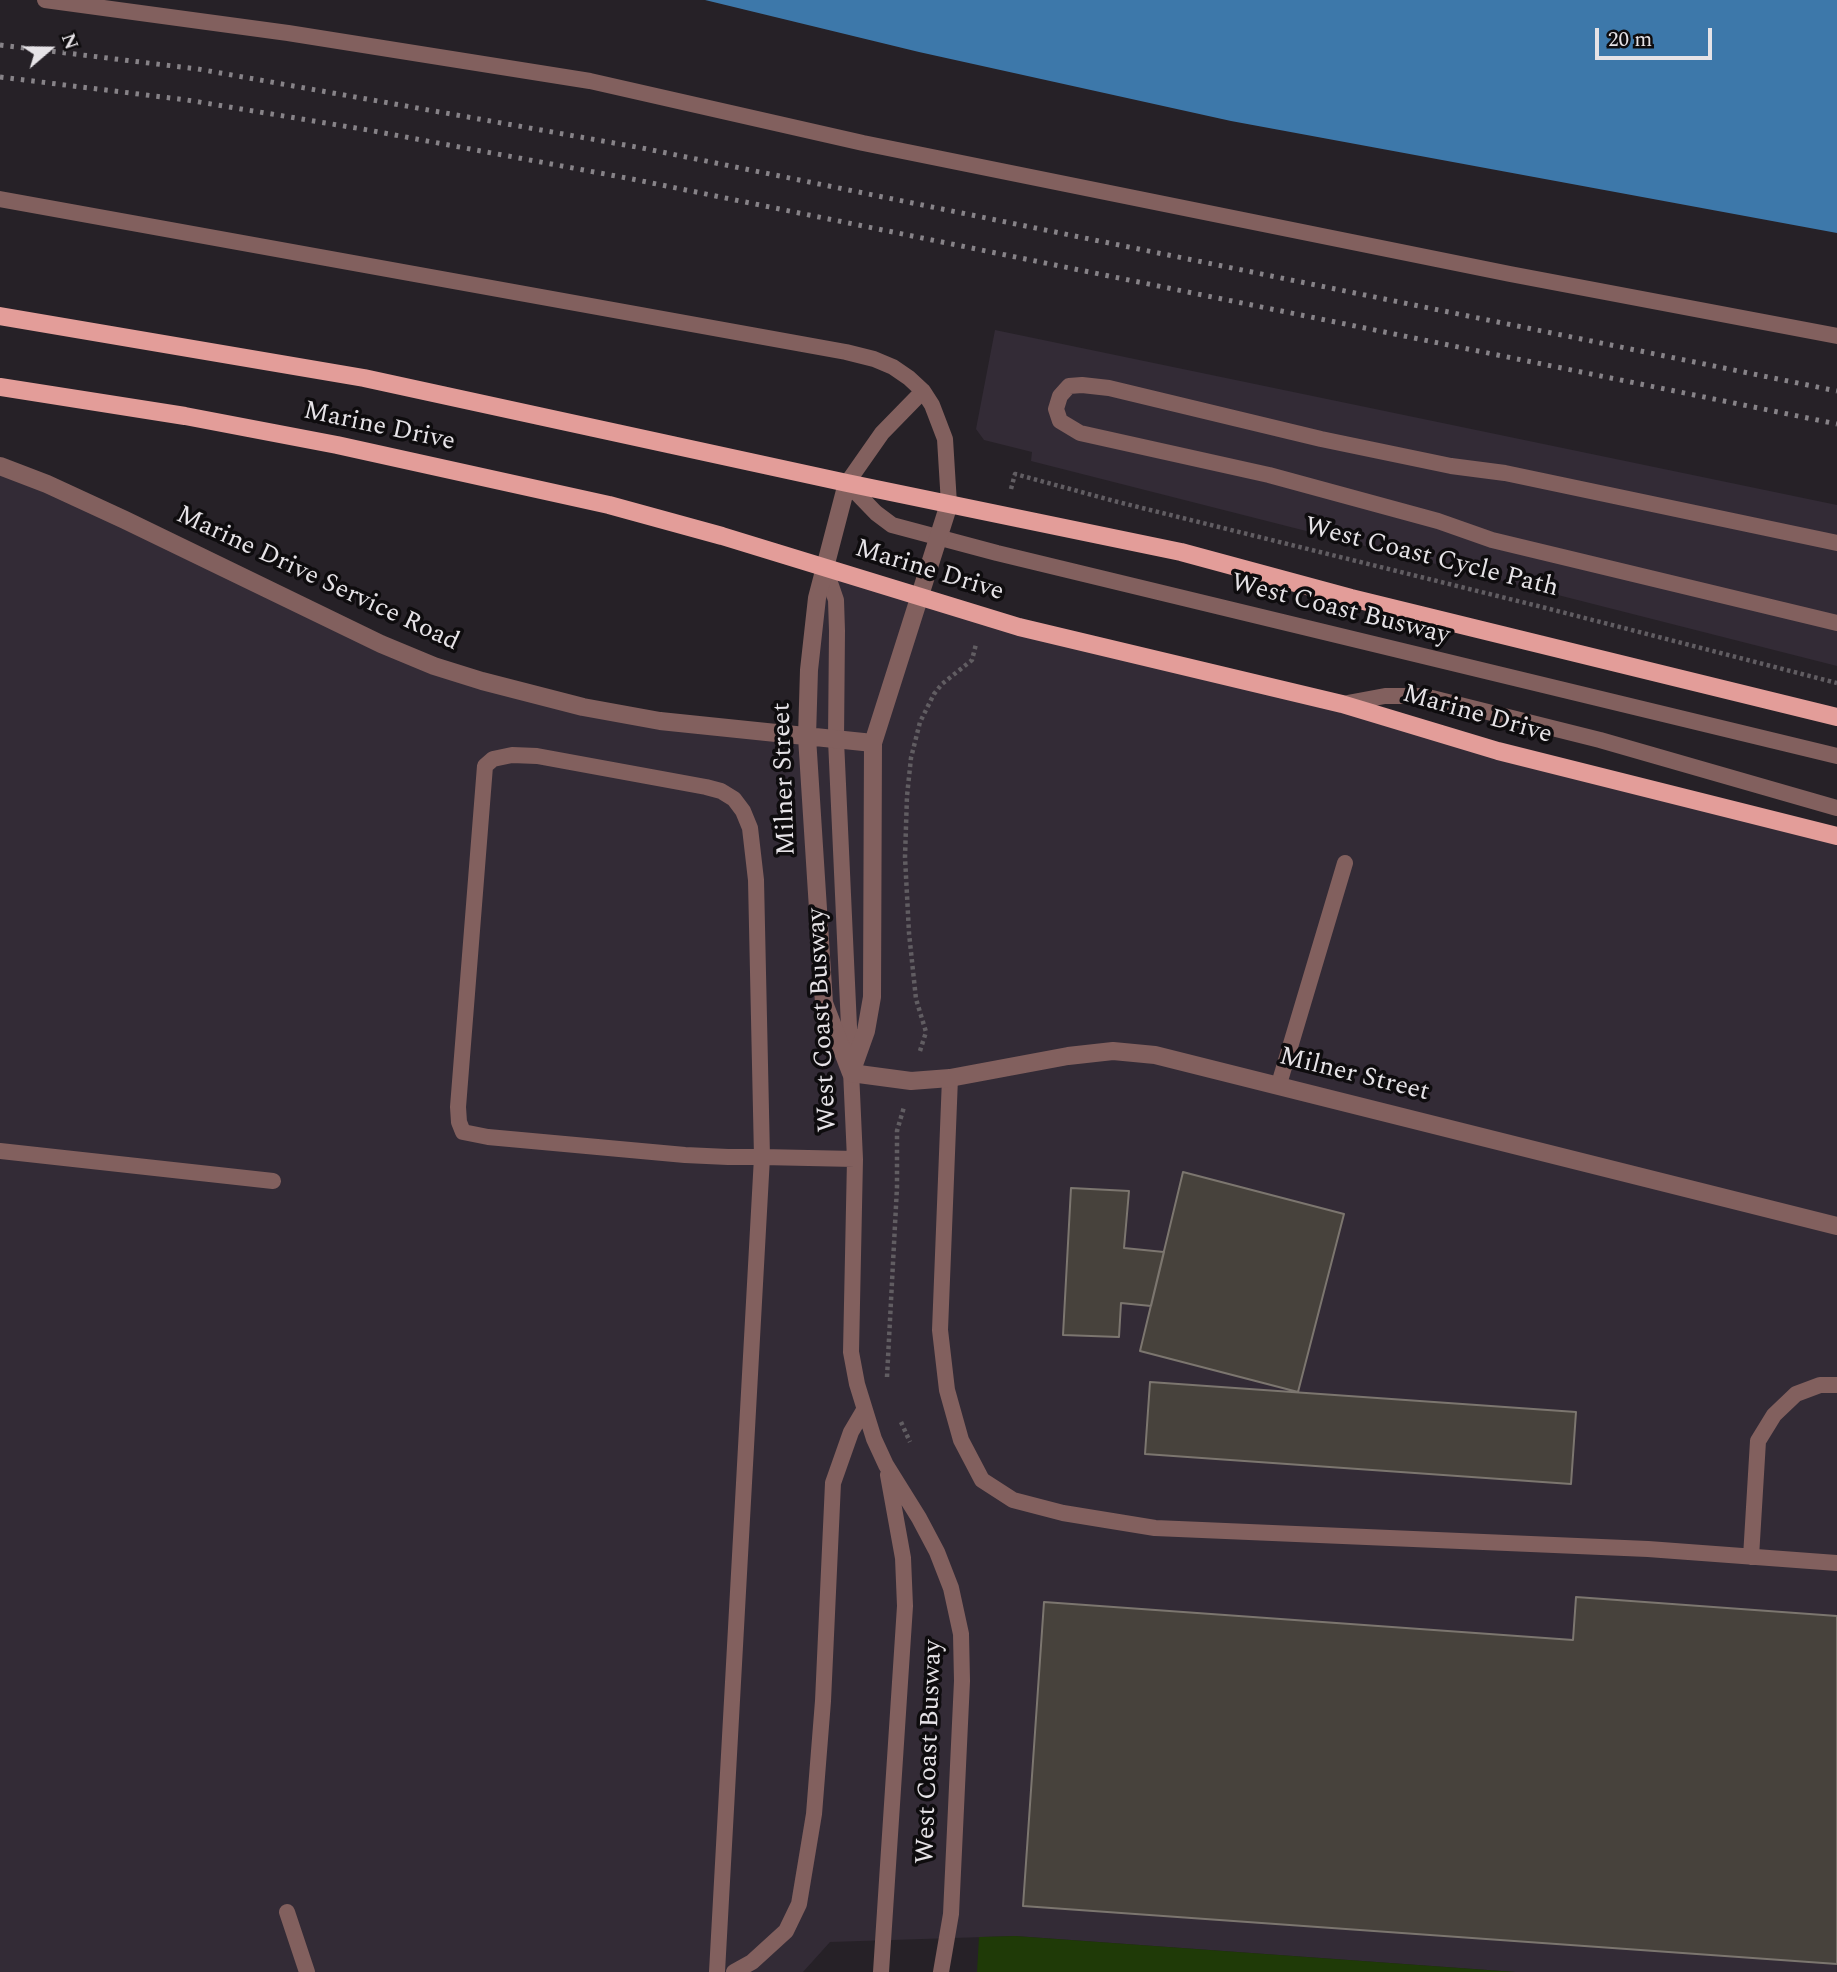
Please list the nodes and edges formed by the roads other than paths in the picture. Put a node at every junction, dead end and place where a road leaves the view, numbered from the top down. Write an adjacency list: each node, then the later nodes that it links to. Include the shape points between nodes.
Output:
1 (45, 0): 4 (lane, via 590,81 863,143)
2 (0, 199): 6 (lane, via 846,352 893,367)
3 (0, 316): 8 (main road, Marine Drive, via 364,378)
4 (1837, 336)
5 (0, 387): 12 (main road, Marine Drive, via 186,416 497,479 646,515)
6 (923, 391): 8 (lane, via 882,433); 9 (lane, via 945,439)
7 (0, 466): 17 (street, Marine Drive Service Road, via 434,666 583,707)
8 (847, 483): 9 (main road, Marine Drive); 10 (lane, West Coast Busway, via 892,525); 12 (street, Milner Street)
9 (949, 504): 10 (street); 16 (main road, Marine Drive, via 1181,552)
10 (939, 539): 13 (street); 20 (lane, West Coast Busway)
11 (1837, 543): 14 (lane, via 1321,439 1109,388 1069,386 1056,409 1060,421 1080,433 1269,475 1492,540)
12 (825, 568): 13 (main road, Marine Drive); 17 (street, Milner Street, via 813,629); 18 (lane, West Coast Busway, via 836,611)
13 (920, 597): 15 (main road, Marine Drive, via 1019,627); 19 (street)
14 (1837, 623)
15 (1342, 704): 21 (lane, via 1385,696 1424,696 1600,740); 22 (main road, Marine Drive, via 1498,751)
16 (1837, 717)
17 (807, 737): 18 (street, Marine Drive Service Road); 24 (street, Milner Street, via 824,1003)
18 (836, 740): 19 (street, Marine Drive Service Road); 24 (lane, West Coast Busway)
19 (873, 743): 24 (street, via 872,997)
20 (1837, 756)
21 (1837, 808)
22 (1837, 836)
23 (1345, 863): 26 (lane)
24 (851, 1073): 25 (street, Milner Street, via 911,1081); 29 (lane, West Coast Busway)
25 (950, 1078): 26 (street, Milner Street, via 1113,1051 1155,1055); 35 (lane, via 940,1330 947,1390 961,1440 982,1480 1013,1500 1155,1528 1526,1542)
26 (1279, 1084): 31 (street, Milner Street)
27 (0, 1151): 30 (lane)
28 (762, 1157): 28 (lane, via 576,1146 463,1132 458,1107 485,766 493,759 512,754 537,756 706,787 734,799 743,811 750,828 756,880); 29 (lane); 39 (lane)
29 (855, 1159): 33 (lane, West Coast Busway, via 851,1352)
30 (273, 1181)
31 (1837, 1226)
32 (1837, 1385): 35 (lane, via 1820,1385 1796,1394 1774,1415 1758,1441)
33 (864, 1410): 34 (lane, West Coast Busway); 40 (lane, via 851,1432 834,1483 814,1814 799,1904 786,1931)
34 (886, 1465): 41 (lane, West Coast Busway, via 903,1558 905,1606); 42 (lane, West Coast Busway, via 937,1552 961,1634 951,1914)
35 (1751, 1557): 36 (lane)
36 (1837, 1563)
37 (287, 1912): 38 (lane)
38 (307, 1972)
39 (717, 1972)
40 (734, 1972)
41 (881, 1972)
42 (941, 1972)

